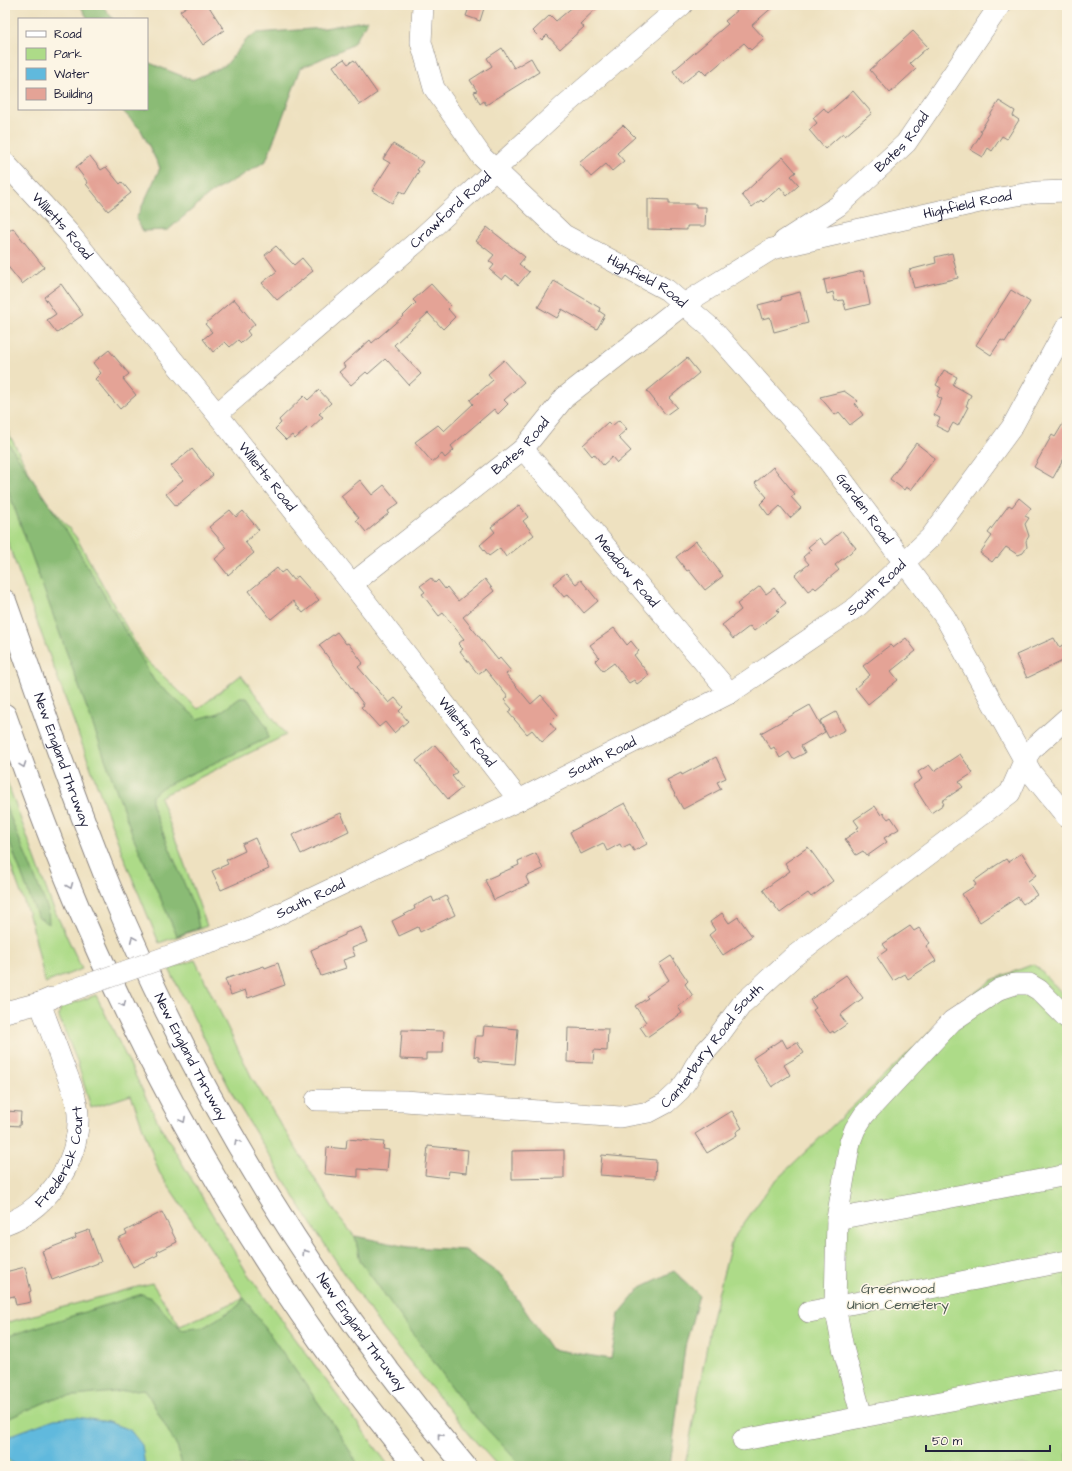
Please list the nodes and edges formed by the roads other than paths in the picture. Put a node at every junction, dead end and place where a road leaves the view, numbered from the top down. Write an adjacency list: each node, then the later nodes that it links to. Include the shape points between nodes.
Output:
1 (423, 5): 5 (street, Highfield Road, via 421,42 434,88 482,157)
2 (682, 5): 5 (street, Crawford Road, via 566,104)
3 (1000, 5): 7 (street, Bates Road, via 906,143 838,206)
4 (5, 163): 10 (street, Willetts Road, via 68,232)
5 (495, 170): 8 (street, Highfield Road, via 564,235 667,290); 10 (street, Crawford Road, via 419,240)
6 (1067, 191): 7 (street, Highfield Road, via 993,198)
7 (772, 249): 8 (street, Highfield Road)
8 (684, 304): 11 (street, Bates Road, via 565,397); 12 (street, Garden Road, via 711,328 826,458)
9 (1067, 326): 12 (street, South Road, via 1012,427 930,538)
10 (217, 414): 13 (street, Willetts Road)
11 (523, 449): 13 (street, Bates Road); 15 (street, Meadow Road)
12 (904, 562): 15 (street, South Road, via 858,606); 18 (street, Garden Road, via 945,617)
13 (352, 584): 19 (street, Willetts Road)
14 (5, 601): 35 (highway, New England Thruway, one-way to 14, via 377,1355 308,1257 244,1155 190,1056 110,886)
15 (730, 692): 19 (street, South Road)
16 (5, 715): 34 (highway, one-way to 34, via 56,854 79,908 129,1018 188,1130 234,1209 300,1311 338,1366)
17 (1067, 718): 18 (street, Canterbury Road South, via 1030,750)
18 (1024, 760): 20 (street, Garden Road, via 1032,774); 24 (street, Canterbury Road South, via 1010,793 793,957 742,1004 703,1054 680,1090 666,1103 649,1112 620,1116 406,1101)
19 (519, 800): 21 (street, South Road, bridge, via 254,926)
20 (1067, 817)
21 (40, 1003): 22 (street, South Road); 27 (street, Frederick Court, via 77,1107 74,1145 68,1164 47,1196)
22 (5, 1012)
23 (1067, 1018): 26 (street, via 1039,990 1029,984 1015,984 1000,989 952,1021 864,1115 855,1129 850,1142)
24 (316, 1100)
25 (1067, 1175): 26 (street)
26 (837, 1219): 29 (street)
27 (5, 1224)
28 (1067, 1261): 29 (street)
29 (836, 1306): 30 (street); 32 (street, via 843,1348)
30 (809, 1312)
31 (1067, 1378): 32 (street)
32 (862, 1417): 33 (street)
33 (743, 1440)
34 (416, 1466)
35 (465, 1466)

